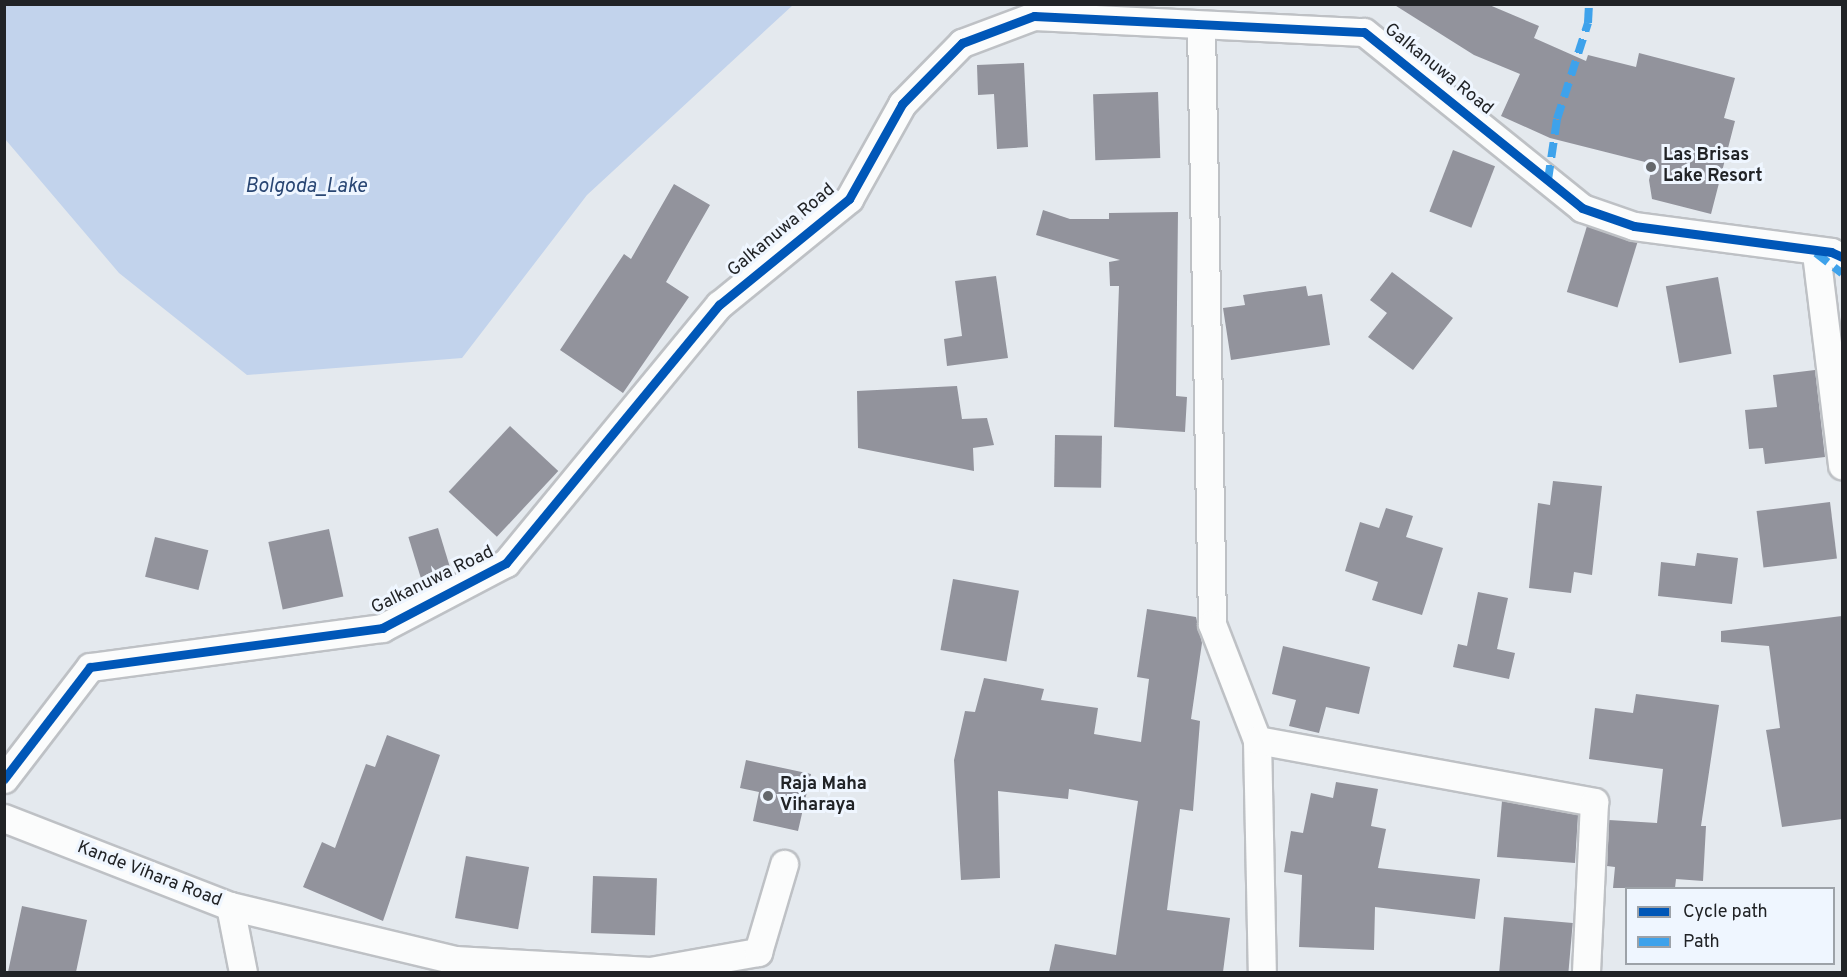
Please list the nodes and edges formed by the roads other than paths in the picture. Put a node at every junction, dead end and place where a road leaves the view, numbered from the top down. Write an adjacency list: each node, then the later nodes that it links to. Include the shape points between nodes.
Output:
1 (1201, 27): 2 (street, Galkanuwa Road, via 1364,32 1582,208 1634,225); 5 (street, via 1212,624); 6 (street, Galkanuwa Road, via 1034,16 962,43 902,104 849,199 719,305 506,563 382,628 90,667)
2 (1816, 253): 3 (street, Galkanuwa Road, via 1831,252); 4 (street)
3 (1842, 257)
4 (1842, 465)
5 (1257, 740): 11 (street); 12 (street, via 1594,802)
6 (4, 779)
7 (4, 818): 9 (street, Kande Vihara Road)
8 (784, 864): 9 (street, via 758,952 650,971 455,960)
9 (230, 906): 10 (street, Kande Vihara Road)
10 (243, 972)
11 (1262, 972)
12 (1586, 972)

